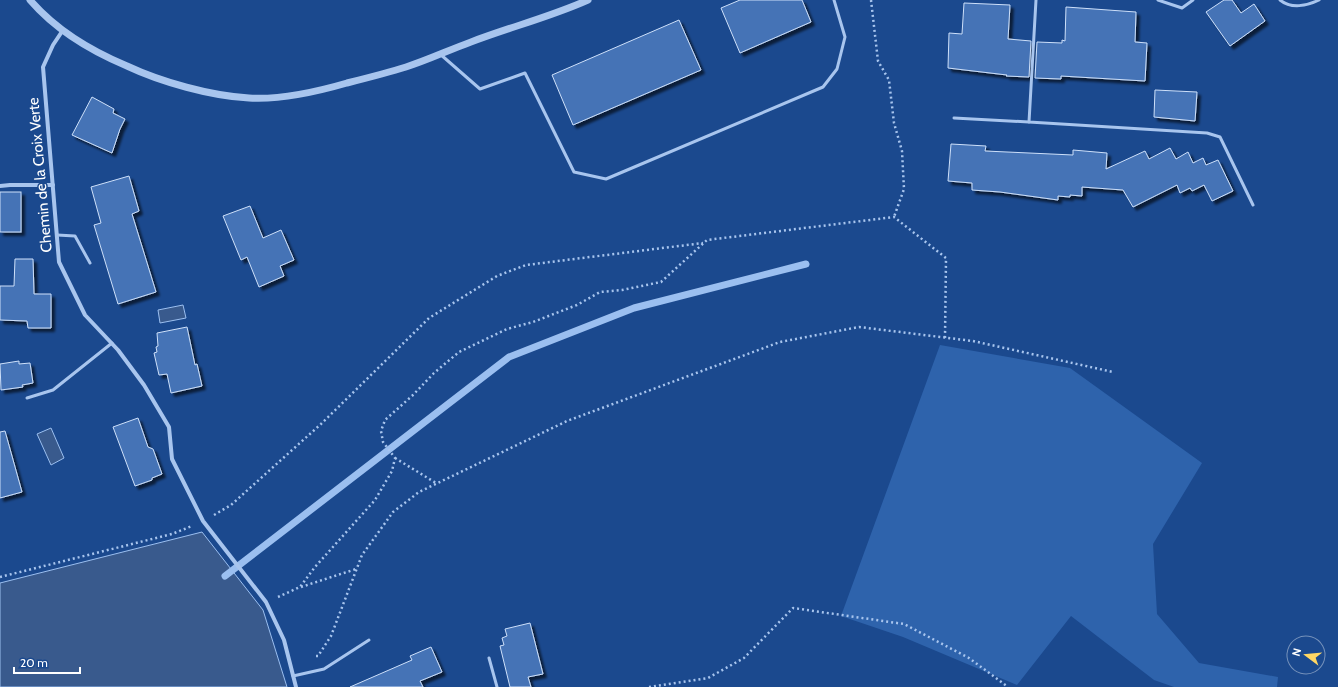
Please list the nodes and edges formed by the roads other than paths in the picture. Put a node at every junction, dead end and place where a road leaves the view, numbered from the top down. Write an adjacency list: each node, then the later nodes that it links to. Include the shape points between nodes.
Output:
1 (30, 0): 9 (street)
2 (588, 0): 10 (street)
3 (834, 0): 10 (lane, via 845,37 837,69 823,87 606,179 574,172 525,73 480,89)
4 (1036, 0): 12 (lane)
5 (1158, 0): 6 (lane, via 1182,8)
6 (1193, 0)
7 (1280, 0): 8 (lane, via 1285,4 1305,6)
8 (1319, 0)
9 (63, 30): 10 (street, via 87,47 140,72 206,91 250,98 305,94 406,67); 13 (street, Chemin de la Croix Verte, via 43,67)
10 (440, 54)
11 (954, 118): 12 (lane)
12 (1029, 122): 15 (lane, via 1207,133 1220,137)
13 (53, 185): 14 (street); 16 (street, Chemin de la Croix Verte)
14 (0, 186)
15 (1252, 205)
16 (57, 235): 17 (lane, via 75,236); 18 (street, Chemin de la Croix Verte, via 59,262 85,315)
17 (90, 263)
18 (112, 343): 19 (lane, via 53,390); 22 (street, Chemin de la Croix Verte, via 144,385 169,426 172,459 203,521 265,601 284,640)
19 (27, 398)
20 (369, 640): 22 (lane, via 324,669)
21 (489, 658): 24 (lane)
22 (293, 676): 23 (street, Chemin de la Croix Verte)
23 (296, 687)
24 (497, 687)

